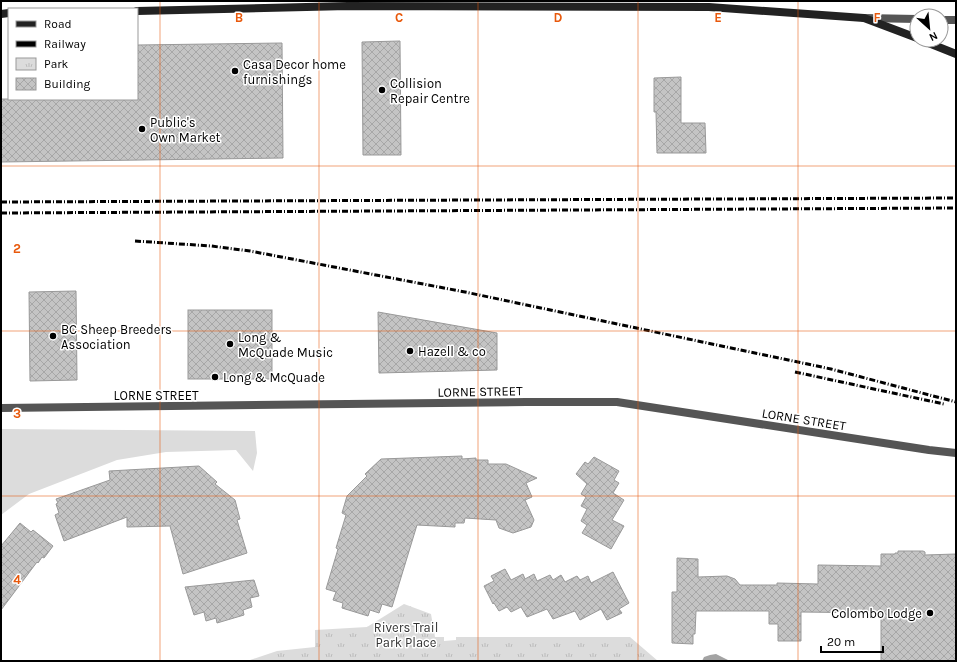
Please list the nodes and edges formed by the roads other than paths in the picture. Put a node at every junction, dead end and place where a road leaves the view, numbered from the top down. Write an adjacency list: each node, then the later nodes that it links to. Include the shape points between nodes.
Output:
1 (358, 1): 2 (main road)
2 (348, 6): 3 (main road); 4 (main road, via 709,7)
3 (138, 11)
4 (864, 18): 5 (street); 6 (main road)
5 (909, 19)
6 (909, 35)
7 (941, 48): 8 (main road)
8 (956, 54)
9 (1, 408): 10 (street, LORNE STREET, via 617,402)
10 (956, 453)

